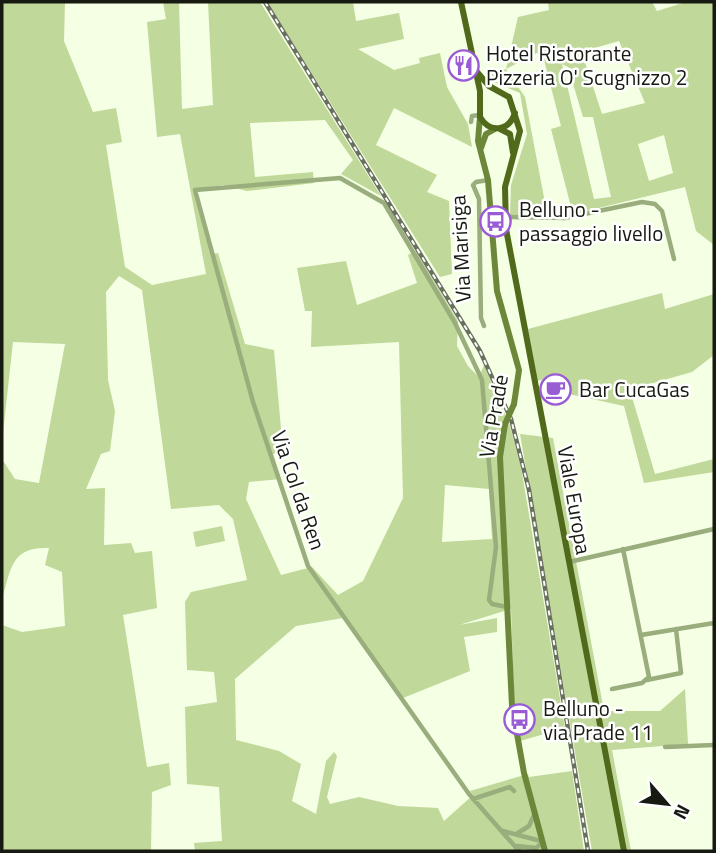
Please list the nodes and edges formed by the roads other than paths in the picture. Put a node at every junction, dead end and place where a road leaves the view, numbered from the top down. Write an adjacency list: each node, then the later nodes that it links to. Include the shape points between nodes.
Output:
1 (461, 2): 2 (main road)
2 (477, 72): 3 (main road); 4 (main road)
3 (499, 93): 4 (main road, via 488,94); 5 (main road, via 509,97)
4 (481, 102): 6 (main road)
5 (515, 109): 8 (main road, via 511,122); 10 (main road, Viale Europa, via 520,131)
6 (480, 116): 7 (street, via 472,116); 8 (main road, via 483,123); 9 (main road, Via Prade, via 477,134)
7 (471, 122)
8 (497, 129): 9 (main road, via 486,134); 10 (main road, via 510,134)
9 (481, 150): 11 (main road, Via Prade)
10 (514, 155): 12 (main road, Viale Europa, via 505,187)
11 (488, 180): 14 (street, Via Marisiga, via 473,186 479,199); 19 (main road, Via Prade, bridge, via 497,291 519,370 500,457)
12 (505, 217): 13 (street, via 565,218 642,202 655,204 662,211); 18 (main road, Viale Europa)
13 (674, 259)
14 (485, 326)
15 (470, 358): 19 (street, Via Prade, via 482,380 492,492 496,564 489,600); 28 (street, Via Col da Ren, via 455,323 384,203 340,178 195,190 253,402 309,566)
16 (714, 528): 17 (street)
17 (623, 549): 18 (street); 22 (street)
18 (569, 562): 36 (main road, Viale Europa)
19 (509, 607): 29 (main road, Via Prade, via 512,706)
20 (714, 623): 21 (street)
21 (676, 629): 22 (street); 23 (street, via 681,673)
22 (642, 635): 23 (street)
23 (647, 680): 24 (street)
24 (612, 689)
25 (714, 745): 26 (street)
26 (665, 747)
27 (514, 791): 28 (street, via 510,787)
28 (473, 799): 30 (street, Via Col da Ren)
29 (534, 810): 31 (street, via 529,826); 33 (main road, Via Prade)
30 (502, 831): 31 (street); 34 (street, Via Col da Ren)
31 (516, 834): 32 (street)
32 (524, 836): 33 (street); 34 (street)
33 (543, 842): 34 (street); 35 (main road, Via Prade)
34 (520, 850)
35 (545, 851)
36 (624, 851)

